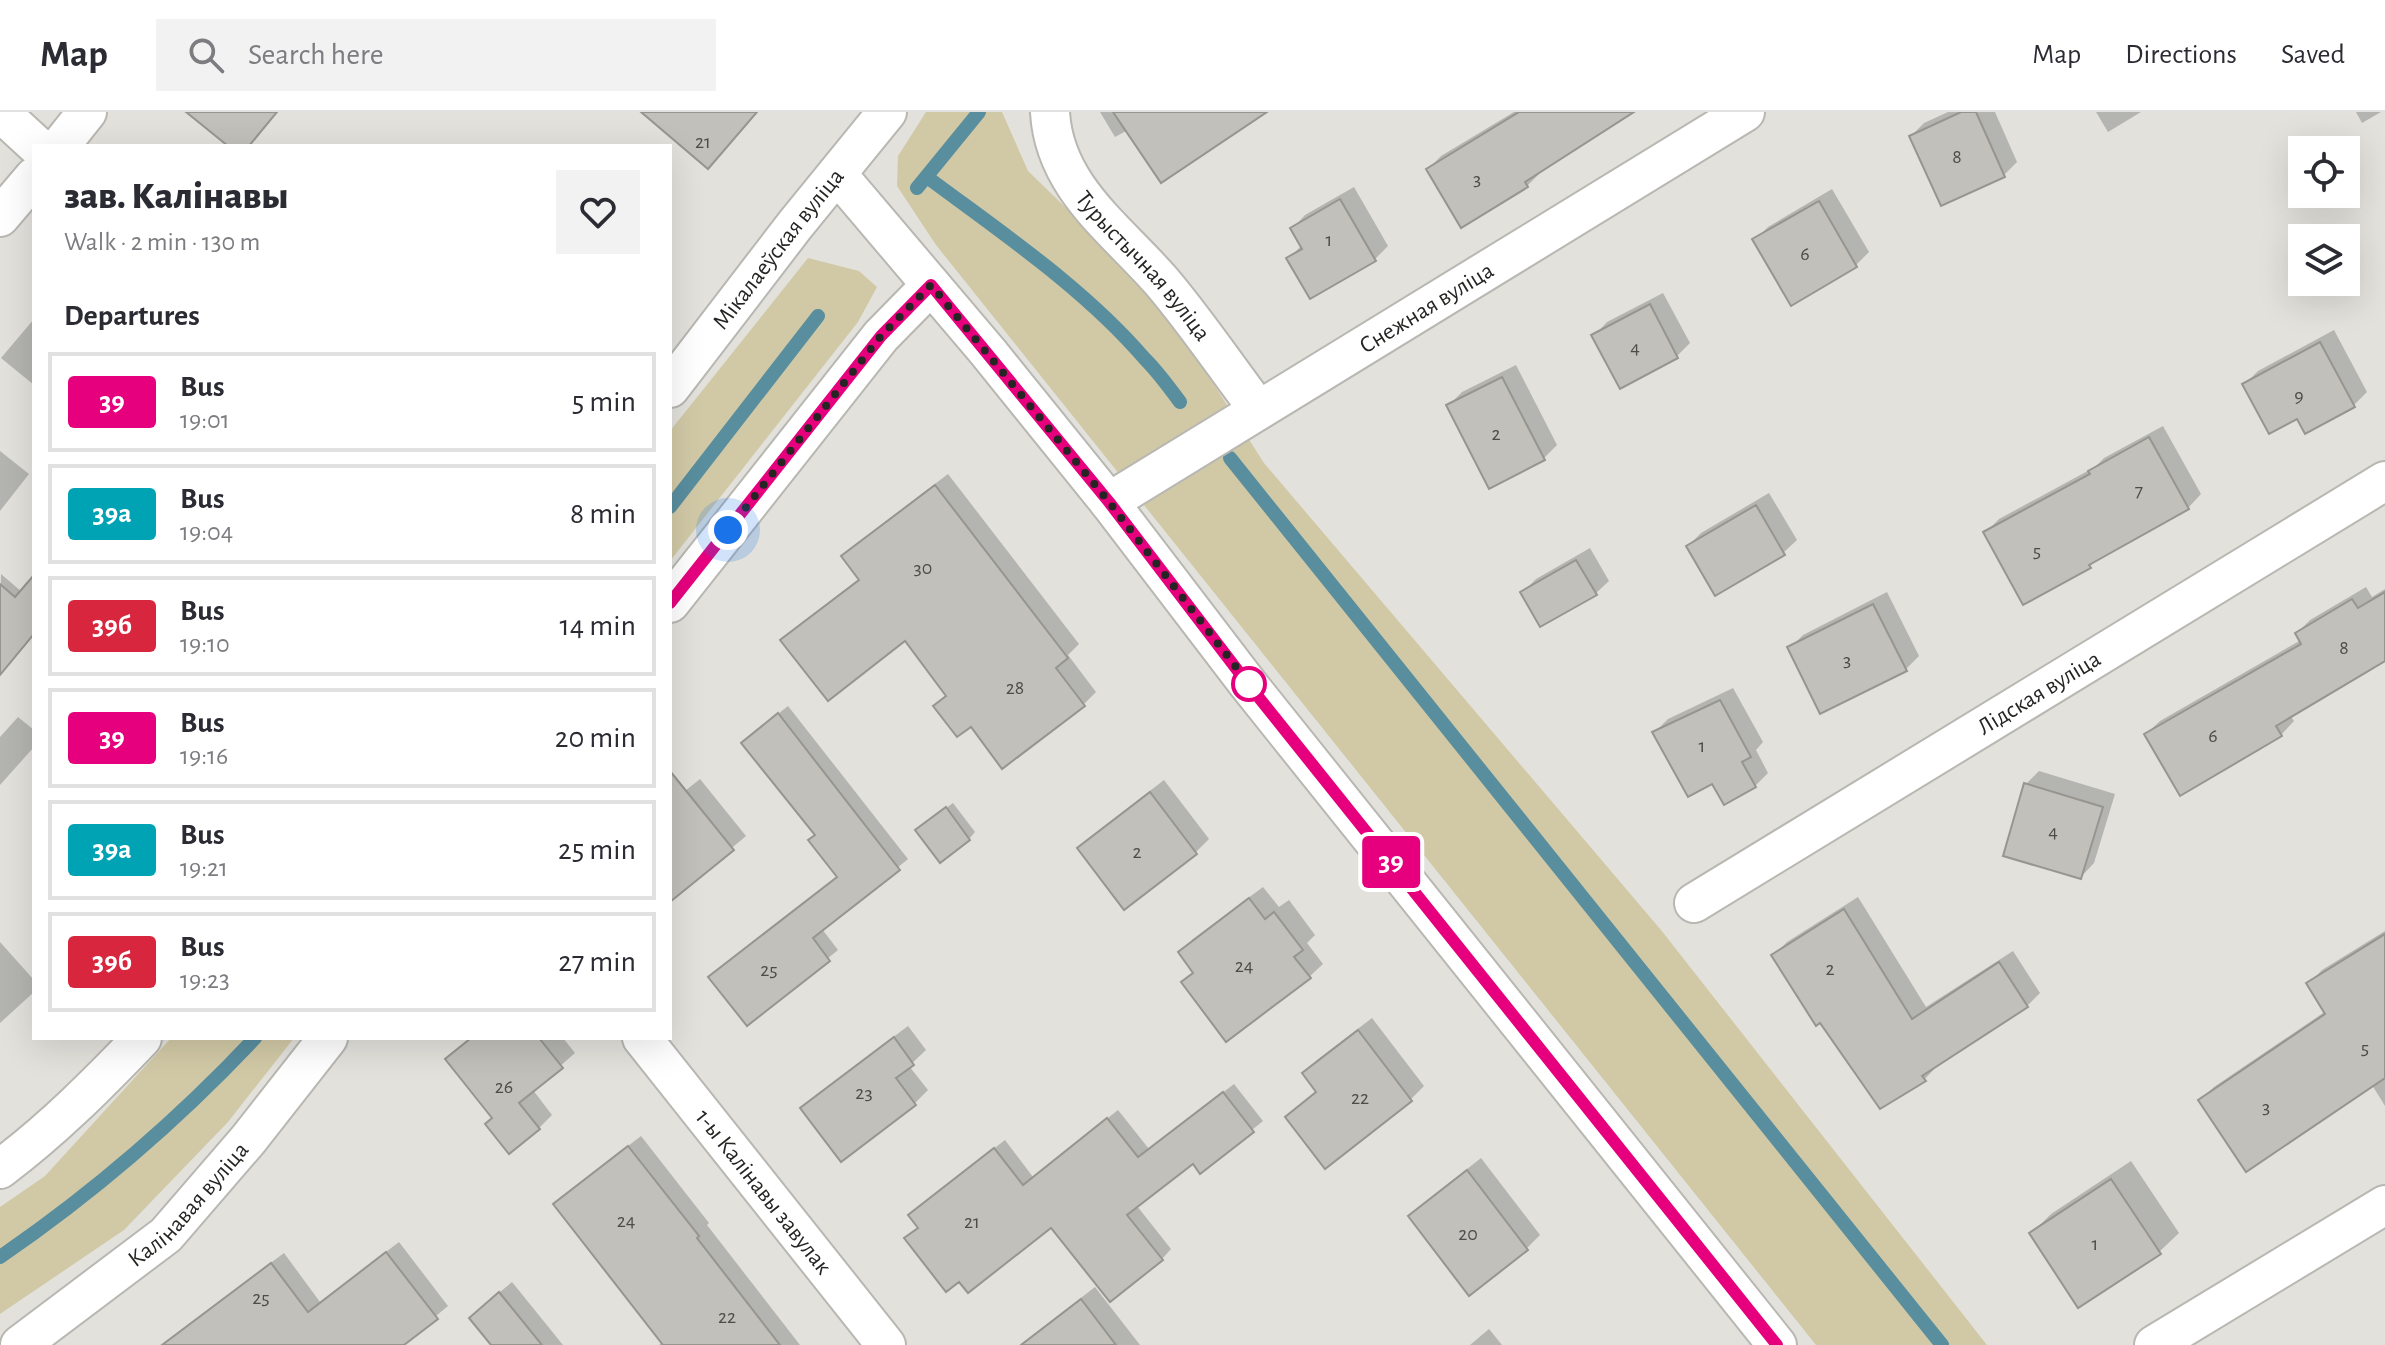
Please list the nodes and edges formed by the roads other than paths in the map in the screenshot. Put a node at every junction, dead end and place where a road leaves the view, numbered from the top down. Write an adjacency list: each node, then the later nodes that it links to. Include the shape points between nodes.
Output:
1 (0, 112): 6 (street)
2 (87, 112): 7 (street)
3 (887, 112): 8 (street, Мікалаеўская вуліца)
4 (1050, 112): 13 (street, Турыстычная вуліца, via 1051,134 1074,186 1163,283)
5 (1745, 112): 13 (street, Снежная вуліца)
6 (35, 144)
7 (62, 144)
8 (837, 174): 11 (street); 12 (street, Мікалаеўская вуліца)
9 (32, 179): 10 (street)
10 (0, 217)
11 (931, 285): 15 (street); 16 (street, via 881,336)
12 (672, 385)
13 (1258, 409): 15 (street, Снежная вуліца)
14 (2385, 481): 17 (street, Лідская вуліца)
15 (1109, 502): 25 (street)
16 (672, 600)
17 (1694, 903)
18 (140, 1040): 21 (street, via 33,1145)
19 (326, 1040): 23 (street, Калінавая вуліца, via 166,1235)
20 (644, 1040): 24 (street, 1-ы Калінавы завулак)
21 (0, 1169)
22 (2385, 1205): 26 (street)
23 (35, 1341)
24 (886, 1345)
25 (1777, 1345)
26 (2154, 1345)

